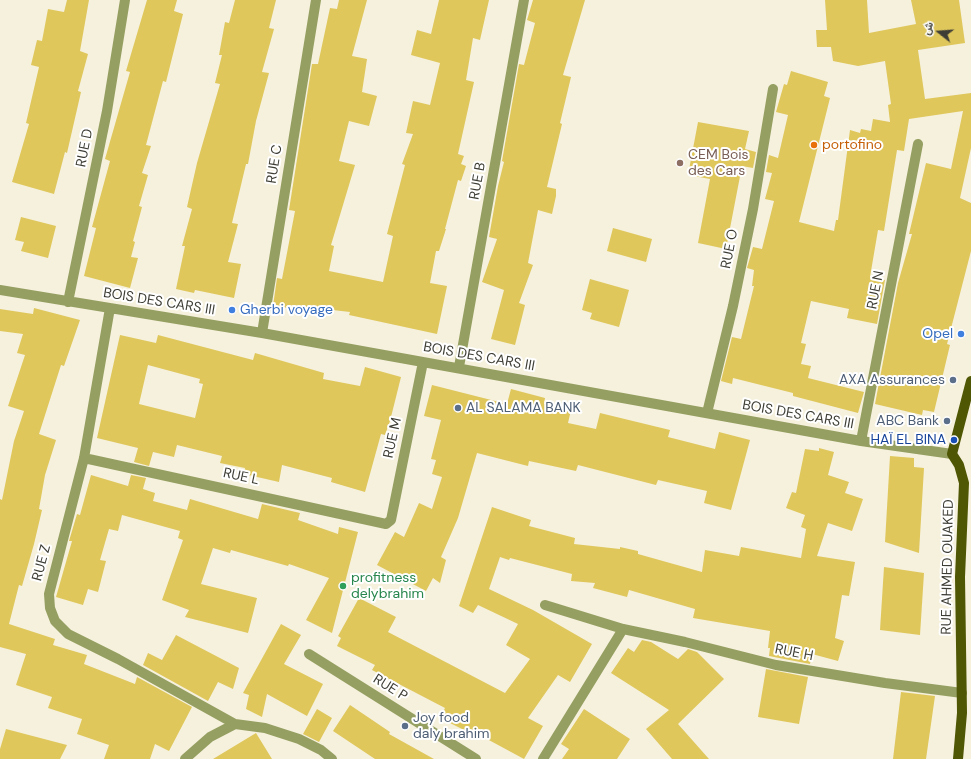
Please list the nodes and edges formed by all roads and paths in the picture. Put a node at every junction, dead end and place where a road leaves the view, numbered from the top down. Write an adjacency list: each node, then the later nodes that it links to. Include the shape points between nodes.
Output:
1 (125, 0): 7 (street, RUE D, via 107,111)
2 (316, 0): 9 (street, RUE C)
3 (524, 0): 11 (street, RUE B)
4 (773, 89): 13 (street, RUE O, via 733,306)
5 (918, 144): 14 (street, RUE N)
6 (0, 290): 7 (street, BOIS DES CARS III)
7 (68, 302): 8 (street, BOIS DES CARS III)
8 (110, 308): 9 (street, BOIS DES CARS III); 16 (street, RUE Z)
9 (262, 333): 10 (street, BOIS DES CARS III)
10 (423, 362): 11 (street, BOIS DES CARS III); 18 (street, RUE M)
11 (459, 367): 13 (street, BOIS DES CARS III)
12 (971, 381): 15 (main road)
13 (706, 413): 14 (street, BOIS DES CARS III)
14 (861, 441): 15 (street, BOIS DES CARS III)
15 (952, 454): 17 (main road, RUE AHMED OUAKED)
16 (84, 458): 18 (street, RUE L, via 277,499 379,524 386,524); 23 (street, RUE Z, via 49,594 50,608 55,621 68,634)
17 (967, 483): 22 (main road, RUE AHMED OUAKED, via 960,577)
18 (391, 520)
19 (545, 605): 20 (street, RUE H)
20 (623, 629): 22 (street, RUE H, via 776,665); 27 (street)
21 (309, 654): 26 (street, RUE P)
22 (962, 694): 28 (main road, RUE AHMED OUAKED)
23 (235, 724): 24 (street, via 210,737); 25 (street, via 265,728 299,739)
24 (185, 759)
25 (332, 759)
26 (476, 759)
27 (543, 759)
28 (958, 759)

